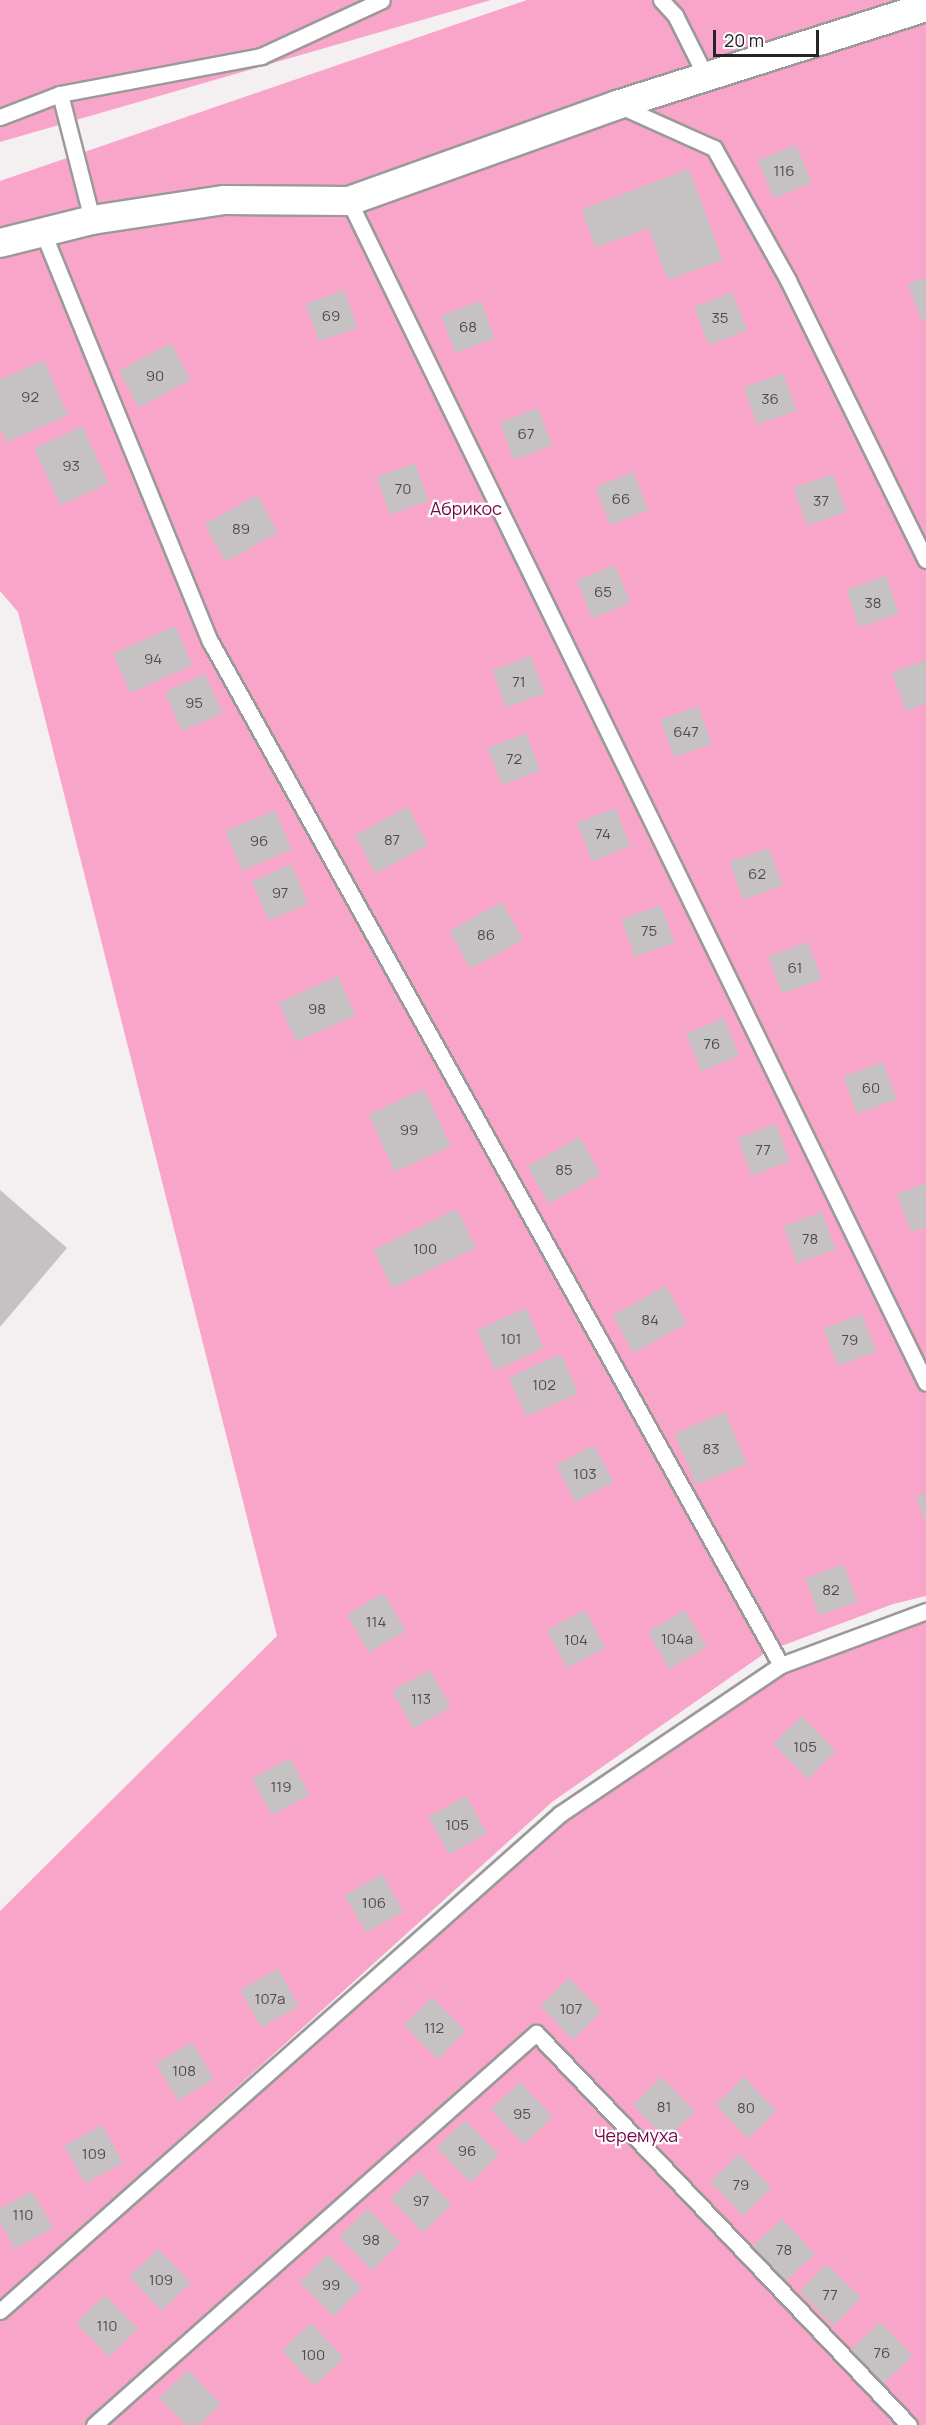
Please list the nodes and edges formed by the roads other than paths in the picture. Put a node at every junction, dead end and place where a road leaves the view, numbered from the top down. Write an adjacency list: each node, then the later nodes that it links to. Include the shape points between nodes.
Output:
1 (661, 0): 4 (lane, via 675,15)
2 (376, 1): 5 (lane, via 261,56)
3 (926, 7): 4 (street)
4 (706, 77): 6 (street)
5 (60, 94): 7 (lane); 9 (lane)
6 (617, 105): 8 (street); 12 (lane, via 714,148 788,280)
7 (0, 117)
8 (349, 201): 9 (street, via 225,200); 13 (lane)
9 (92, 220): 10 (street)
10 (42, 230): 11 (street); 15 (lane, via 210,641)
11 (0, 243)
12 (926, 560)
13 (926, 1383)
14 (926, 1611): 15 (lane)
15 (781, 1665): 16 (lane, via 560,1814)
16 (0, 2311)
17 (94, 2425): 18 (lane, via 536,2033)
18 (909, 2425)

